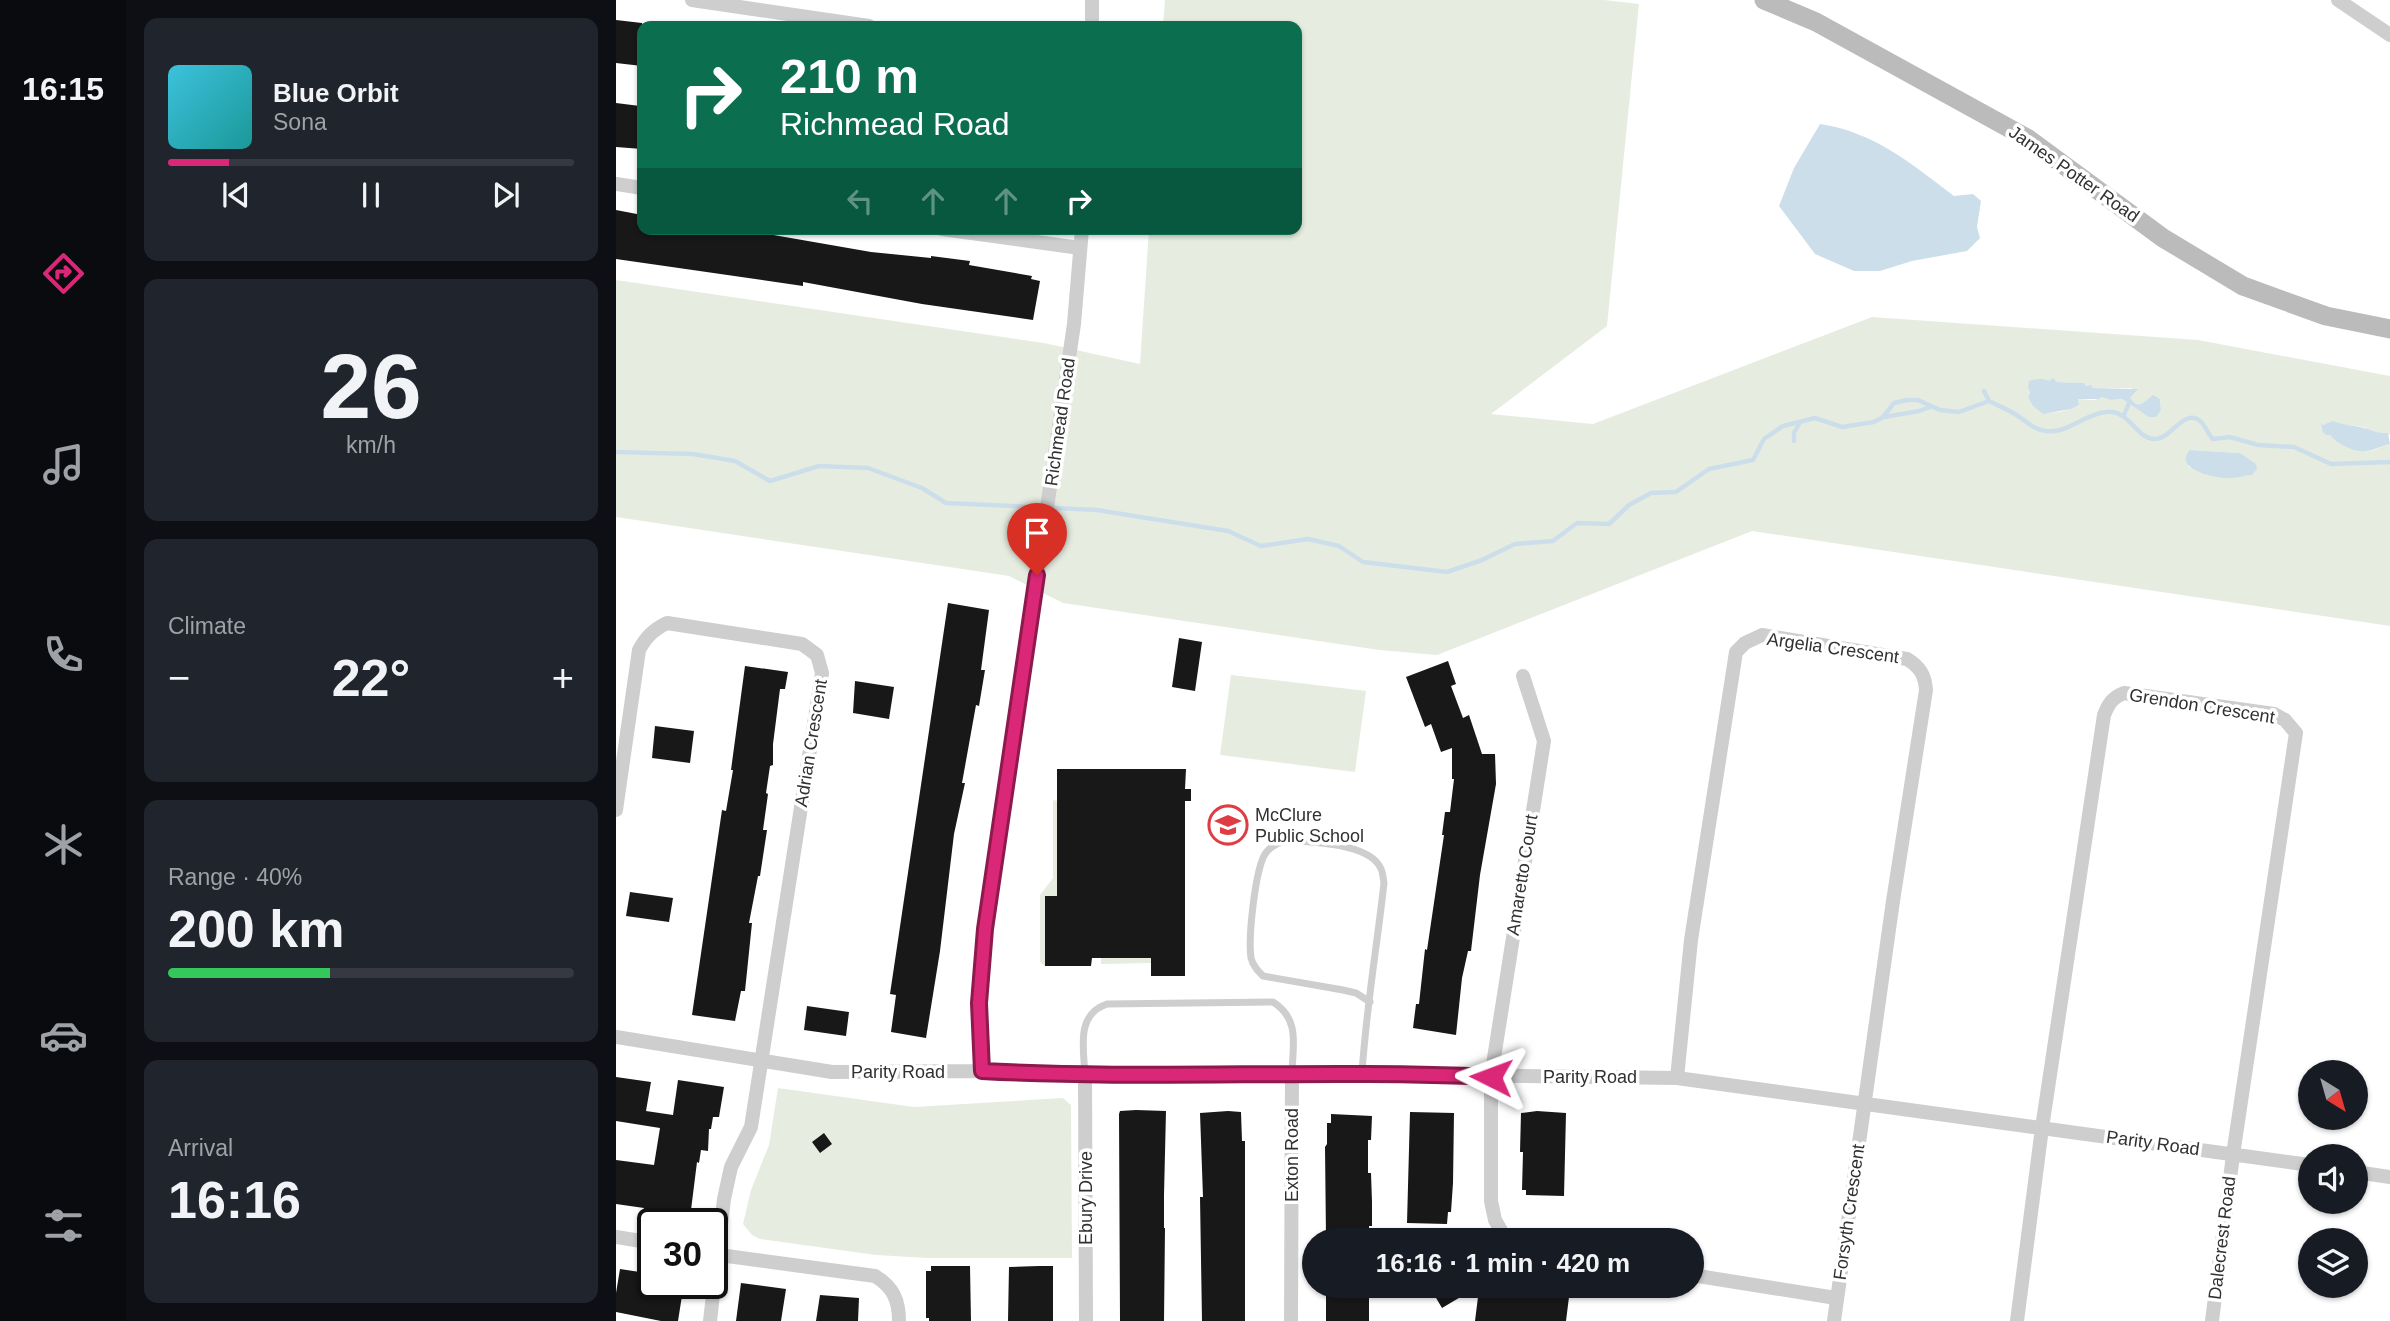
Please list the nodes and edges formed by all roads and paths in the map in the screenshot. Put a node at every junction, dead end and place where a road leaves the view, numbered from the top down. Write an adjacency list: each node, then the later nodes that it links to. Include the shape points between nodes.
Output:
1 (692, 0): 5 (street)
2 (1092, 0): 6 (street)
3 (1764, 0): 13 (main road, James Potter Road, via 1816,22 2028,138 2163,238 2243,286 2326,316)
4 (2338, 0): 7 (street)
5 (835, 21)
6 (1092, 21)
7 (2390, 35)
8 (616, 184): 9 (street)
9 (637, 187)
10 (986, 235): 12 (street)
11 (1081, 235): 12 (street, Richmead Road)
12 (1080, 248): 19 (street, Richmead Road, via 1074,324 985,929 979,1003)
13 (2390, 329)
14 (1522, 676): 23 (street, Amaretto Court, via 1544,741)
15 (616, 810): 18 (street, Adrian Crescent, via 639,650 655,629 667,623 802,644 817,655 822,673)
16 (1370, 1002): 16 (lane, via 1384,883 1381,868 1358,850 1279,842 1265,854 1260,867 1250,929 1253,964 1263,976 1356,993); 21 (lane)
17 (616, 1037): 18 (street, Parity Road)
18 (761, 1060): 19 (street, Parity Road, via 832,1072); 31 (street, Adrian Crescent, via 751,1127 731,1167)
19 (982, 1071): 22 (street, Parity Road)
20 (1292, 1073): 21 (street, Parity Road); 22 (street, Parity Road); 22 (lane, via 1290,1019 1273,1002 1107,1004 1097,1007 1083,1030); 42 (street, Exton Road)
21 (1362, 1074): 23 (street, Parity Road)
22 (1085, 1076): 41 (street, Ebury Drive)
23 (1491, 1077): 24 (street, Parity Road); 32 (street, Amaretto Court, via 1491,1201)
24 (1677, 1077): 25 (street, Parity Road); 25 (street, Argelia Crescent, via 1691,940 1732,670 1737,652 1762,635 1907,659 1919,666 1926,679)
25 (1864, 1103): 26 (street, Parity Road); 37 (street, Forsyth Crescent)
26 (2042, 1128): 27 (street, Parity Road); 27 (street, Grendon Crescent, via 2105,715 2115,696 2135,693 2274,714 2296,733); 44 (street)
27 (2233, 1155): 28 (street, Parity Road); 45 (street, Dalecrest Road)
28 (2298, 1163)
29 (2368, 1174): 30 (street)
30 (2390, 1177)
31 (723, 1208)
32 (1500, 1228)
33 (616, 1237): 34 (street)
34 (637, 1240)
35 (728, 1256): 40 (street, via 875,1276 892,1290)
36 (1704, 1277): 37 (street)
37 (1836, 1298): 43 (street, Forsyth Crescent)
38 (712, 1299): 39 (street, Adrian Crescent)
39 (710, 1321)
40 (899, 1321)
41 (1086, 1321)
42 (1292, 1321)
43 (1834, 1321)
44 (2017, 1321)
45 (2212, 1321)

